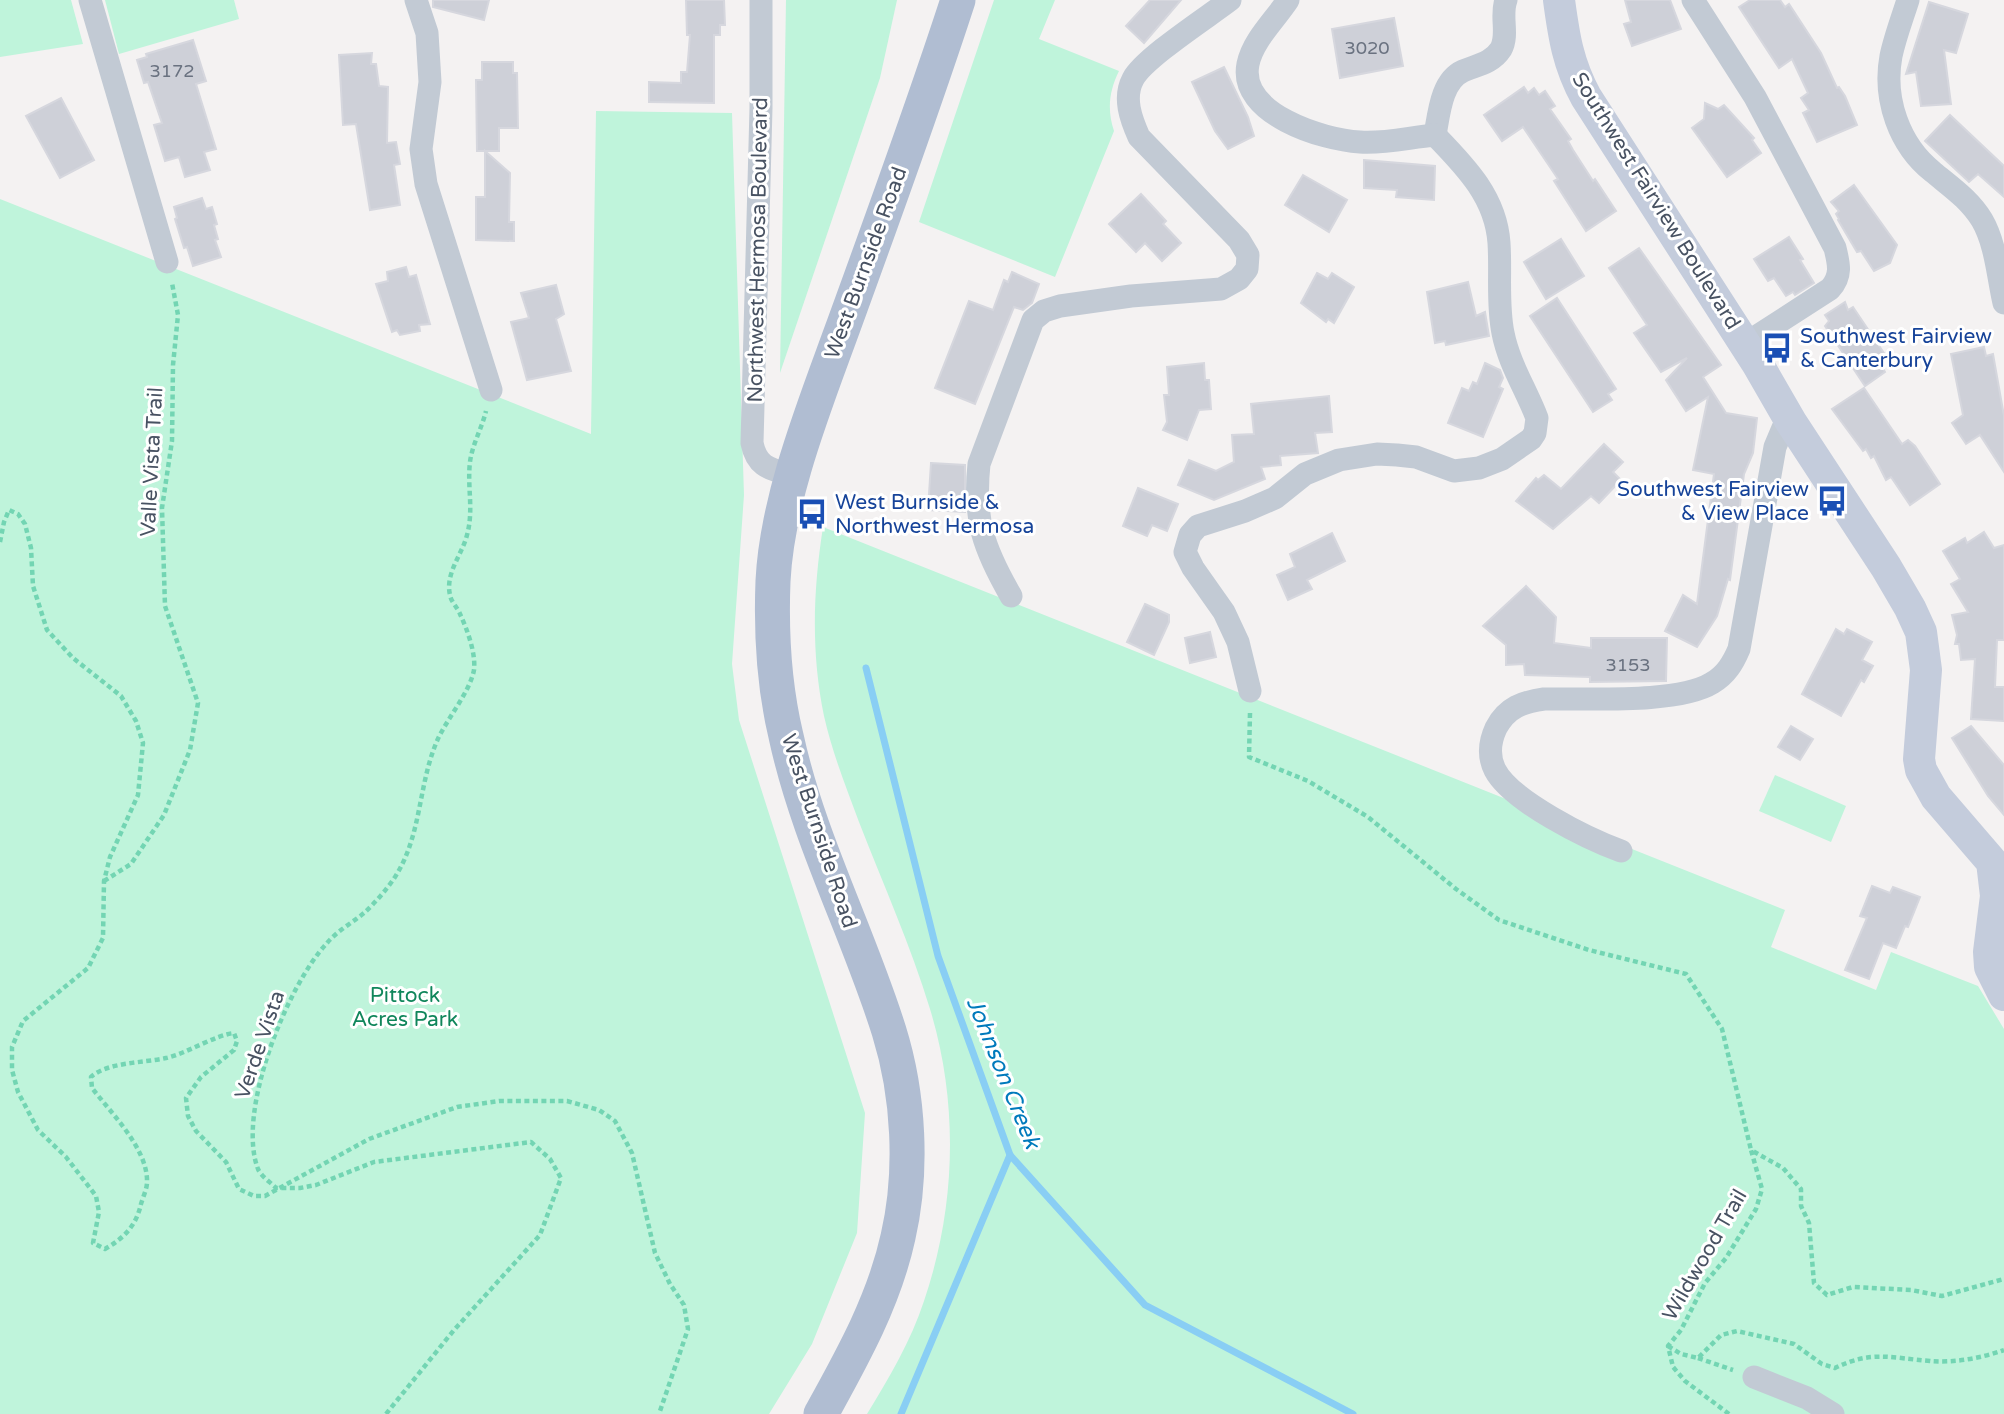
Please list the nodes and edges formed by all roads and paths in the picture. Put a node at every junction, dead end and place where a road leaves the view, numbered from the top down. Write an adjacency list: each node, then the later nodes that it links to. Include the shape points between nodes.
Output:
1 (90, 0): 12 (street)
2 (416, 0): 15 (street, via 427,33 430,82 421,149 426,184)
3 (761, 0): 17 (street, Northwest Hermosa Boulevard, via 752,443 762,465)
4 (958, 0): 17 (main road, West Burnside Road)
5 (1230, 0): 19 (street, via 1147,63 1133,79 1129,115 1139,137 1239,240 1248,255 1247,269 1221,289 1060,306 1033,320 979,464 976,488 977,516 991,561)
6 (1288, 0): 11 (street, via 1256,45 1248,65 1251,88 1265,108 1321,135 1360,142)
7 (1506, 0): 11 (street, via 1500,51 1452,79)
8 (1559, 0): 14 (street, Southwest Fairview Boulevard, via 1567,55 1579,84)
9 (1693, 0): 14 (street, via 1755,97 1835,248 1839,265 1839,275 1830,289)
10 (1908, 0): 13 (street, via 1891,58 1891,103 1913,150 1954,186 1982,221)
11 (1435, 135): 20 (street, via 1474,179 1494,212 1502,329 1536,418 1535,433 1502,459 1471,470 1454,471 1397,455 1339,460 1305,474 1265,503 1198,526 1185,552 1224,611 1238,642)
12 (167, 262): 22 (path, Valle Vista Trail, via 178,315 172,441 162,508 165,606 198,703 190,750 164,815 131,864)
13 (2004, 303)
14 (1745, 344): 16 (street, Southwest Fairview Boulevard)
15 (491, 390): 25 (path, Verde Vista, via 470,458 472,508 467,537 450,584 450,596 472,648 474,670 437,741 414,837 395,876 366,911 327,942 288,1002 253,1111 258,1171)
16 (1791, 422): 21 (street, via 1783,428 1775,447 1740,649 1722,676 1696,691 1672,696 1524,702 1511,708 1493,734 1492,762 1505,782 1532,806); 23 (street, Southwest Fairview Boulevard, via 1886,567 1921,632 1926,670 1919,759 1936,797 1992,862 1996,895 1990,967)
17 (793, 476): 33 (main road, West Burnside Road, via 774,576 775,658 786,736 821,848 890,1032 906,1123 903,1204 891,1265 864,1334)
18 (0, 542): 22 (path, via 9,510 18,514 31,548 33,586 47,630 73,658 121,696 136,721 142,743 138,795)
19 (1011, 596)
20 (1250, 691): 24 (path, Wildwood Trail, via 1249,757 1308,781 1368,817 1499,920 1589,950 1686,974 1723,1029)
21 (1621, 851)
22 (104, 881): 25 (path, via 103,938 88,968 23,1021 12,1047 12,1070 38,1130 96,1196 99,1212 93,1243 104,1249 128,1233 138,1217 147,1182 130,1137 92,1088 92,1077 105,1068 183,1054 234,1033 234,1050 201,1077 186,1098 188,1116 226,1162 239,1189 265,1196)
23 (2004, 995)
24 (1751, 1150): 26 (path, via 1783,1168 1801,1189 1814,1283 1827,1295 1853,1287 1942,1296); 27 (path, Wildwood Trail, via 1762,1189 1756,1209)
25 (276, 1188): 31 (path, via 316,1185 374,1162 531,1142 550,1159 561,1178 540,1235); 32 (path, via 369,1139 457,1107 499,1101 567,1101 599,1110 615,1121 632,1153 655,1254 684,1305 688,1329)
26 (2004, 1279)
27 (1668, 1346): 29 (path); 34 (path, Wildwood Trail, via 1673,1367 1685,1381)
28 (2004, 1350): 29 (path, via 1986,1357 1932,1362 1899,1356 1857,1357 1835,1368 1794,1344 1737,1331 1721,1335)
29 (1698, 1358): 30 (path)
30 (1754, 1377): 35 (street)
31 (386, 1414)
32 (659, 1414)
33 (821, 1414)
34 (1729, 1414)
35 (1833, 1414)

